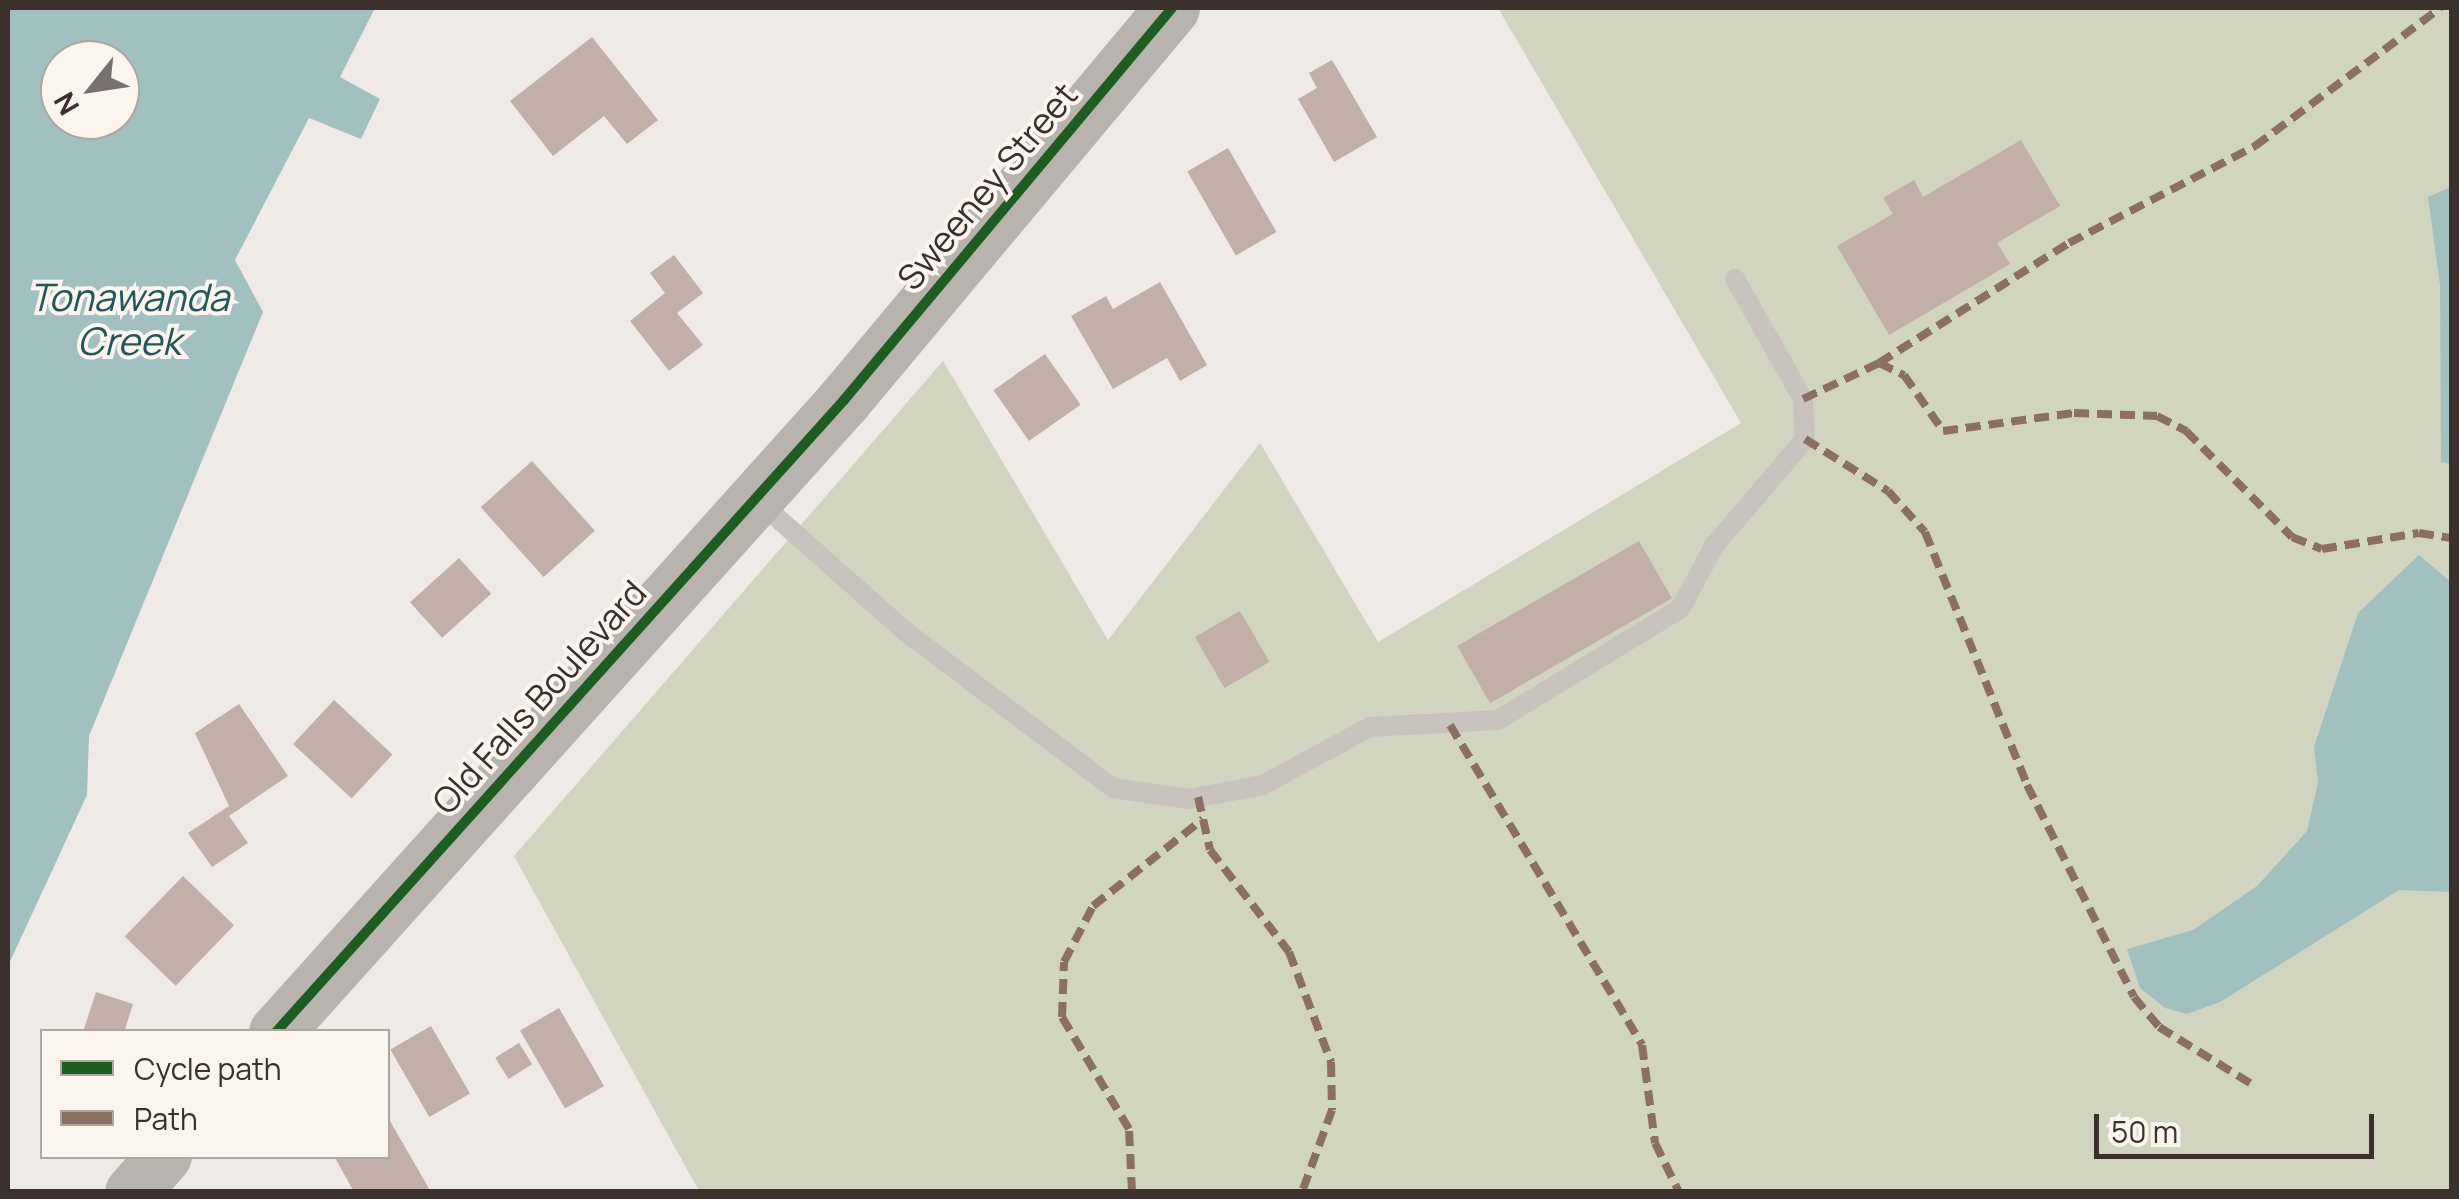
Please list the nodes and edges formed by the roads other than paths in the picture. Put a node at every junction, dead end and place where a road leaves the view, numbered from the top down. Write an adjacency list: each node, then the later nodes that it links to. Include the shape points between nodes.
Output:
1 (1172, 8): 3 (street, Sweeney Street)
2 (1735, 279): 4 (lane, via 1804,399 1804,439 1714,546 1680,609 1498,720 1370,727 1263,784 1189,799 1113,788 906,632)
3 (844, 400): 4 (street, Old Falls Boulevard)
4 (754, 497): 5 (street, Old Falls Boulevard)
5 (279, 1029)
6 (161, 1159): 7 (street)
7 (132, 1192)

